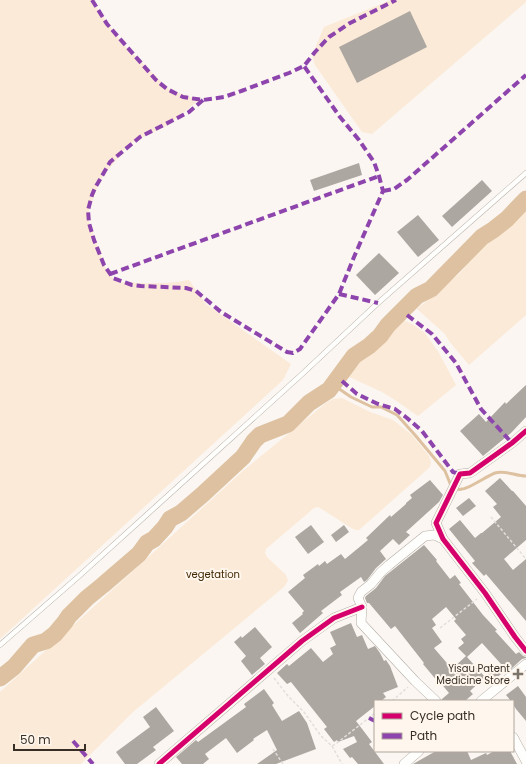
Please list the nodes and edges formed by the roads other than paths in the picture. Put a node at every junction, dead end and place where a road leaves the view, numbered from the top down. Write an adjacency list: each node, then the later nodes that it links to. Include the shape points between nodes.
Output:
1 (526, 173): 5 (lane, via 378,303 84,572)
2 (526, 431): 3 (street, via 470,473 460,474 436,523)
3 (443, 539): 4 (street, via 434,534 425,536 389,565 361,592 358,598); 6 (street)
4 (362, 607): 9 (street, via 361,622); 13 (street, via 334,618 302,641)
5 (0, 645)
6 (526, 651)
7 (526, 664): 8 (street)
8 (492, 697)
9 (435, 700)
10 (514, 738): 12 (street)
11 (417, 752): 14 (street)
12 (526, 761)
13 (159, 764)
14 (404, 764)

